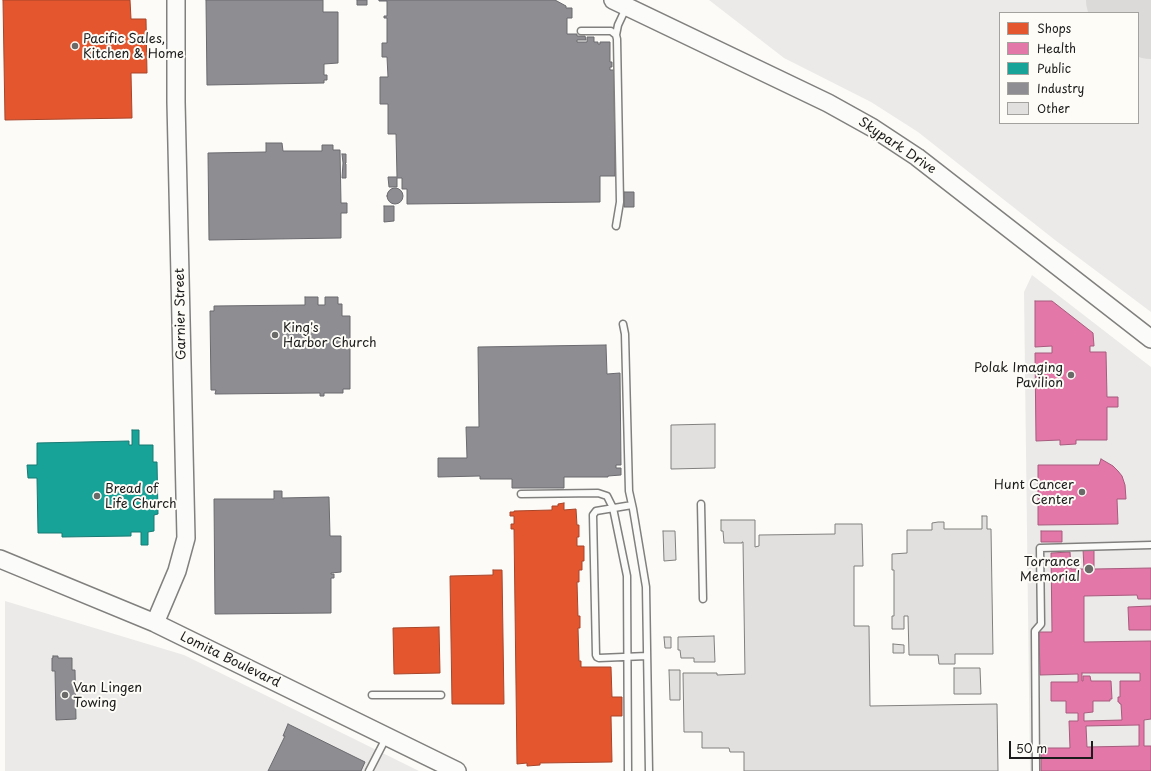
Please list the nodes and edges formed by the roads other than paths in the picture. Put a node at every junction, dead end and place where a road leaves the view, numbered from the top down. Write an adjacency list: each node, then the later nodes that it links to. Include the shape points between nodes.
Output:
1 (176, 0): 15 (main road, Garnier Street, via 176,110 186,538 177,571)
2 (620, 3): 4 (lane); 7 (main road, Skypark Drive, via 828,103 873,128 917,157)
3 (581, 31): 4 (lane, via 611,31)
4 (616, 35): 5 (lane, via 620,202)
5 (616, 226)
6 (623, 324): 10 (lane, via 629,491)
7 (1151, 339)
8 (521, 494): 11 (lane, via 598,493 607,496)
9 (701, 504): 14 (lane)
10 (632, 505): 11 (lane); 16 (lane, via 646,587)
11 (613, 508): 17 (lane, via 627,576); 17 (lane, via 594,512 596,655 599,658)
12 (1151, 545): 25 (lane, via 1040,548 1041,624 1035,631)
13 (0, 558): 15 (main road, Lomita Boulevard)
14 (702, 599)
15 (155, 623): 20 (main road, Lomita Boulevard)
16 (647, 656): 17 (lane); 24 (lane)
17 (627, 657): 23 (lane)
18 (372, 695): 19 (lane)
19 (441, 696)
20 (387, 737): 21 (lane); 22 (main road, Lomita Boulevard)
21 (370, 771)
22 (457, 771)
23 (628, 771)
24 (649, 771)
25 (1036, 771)

